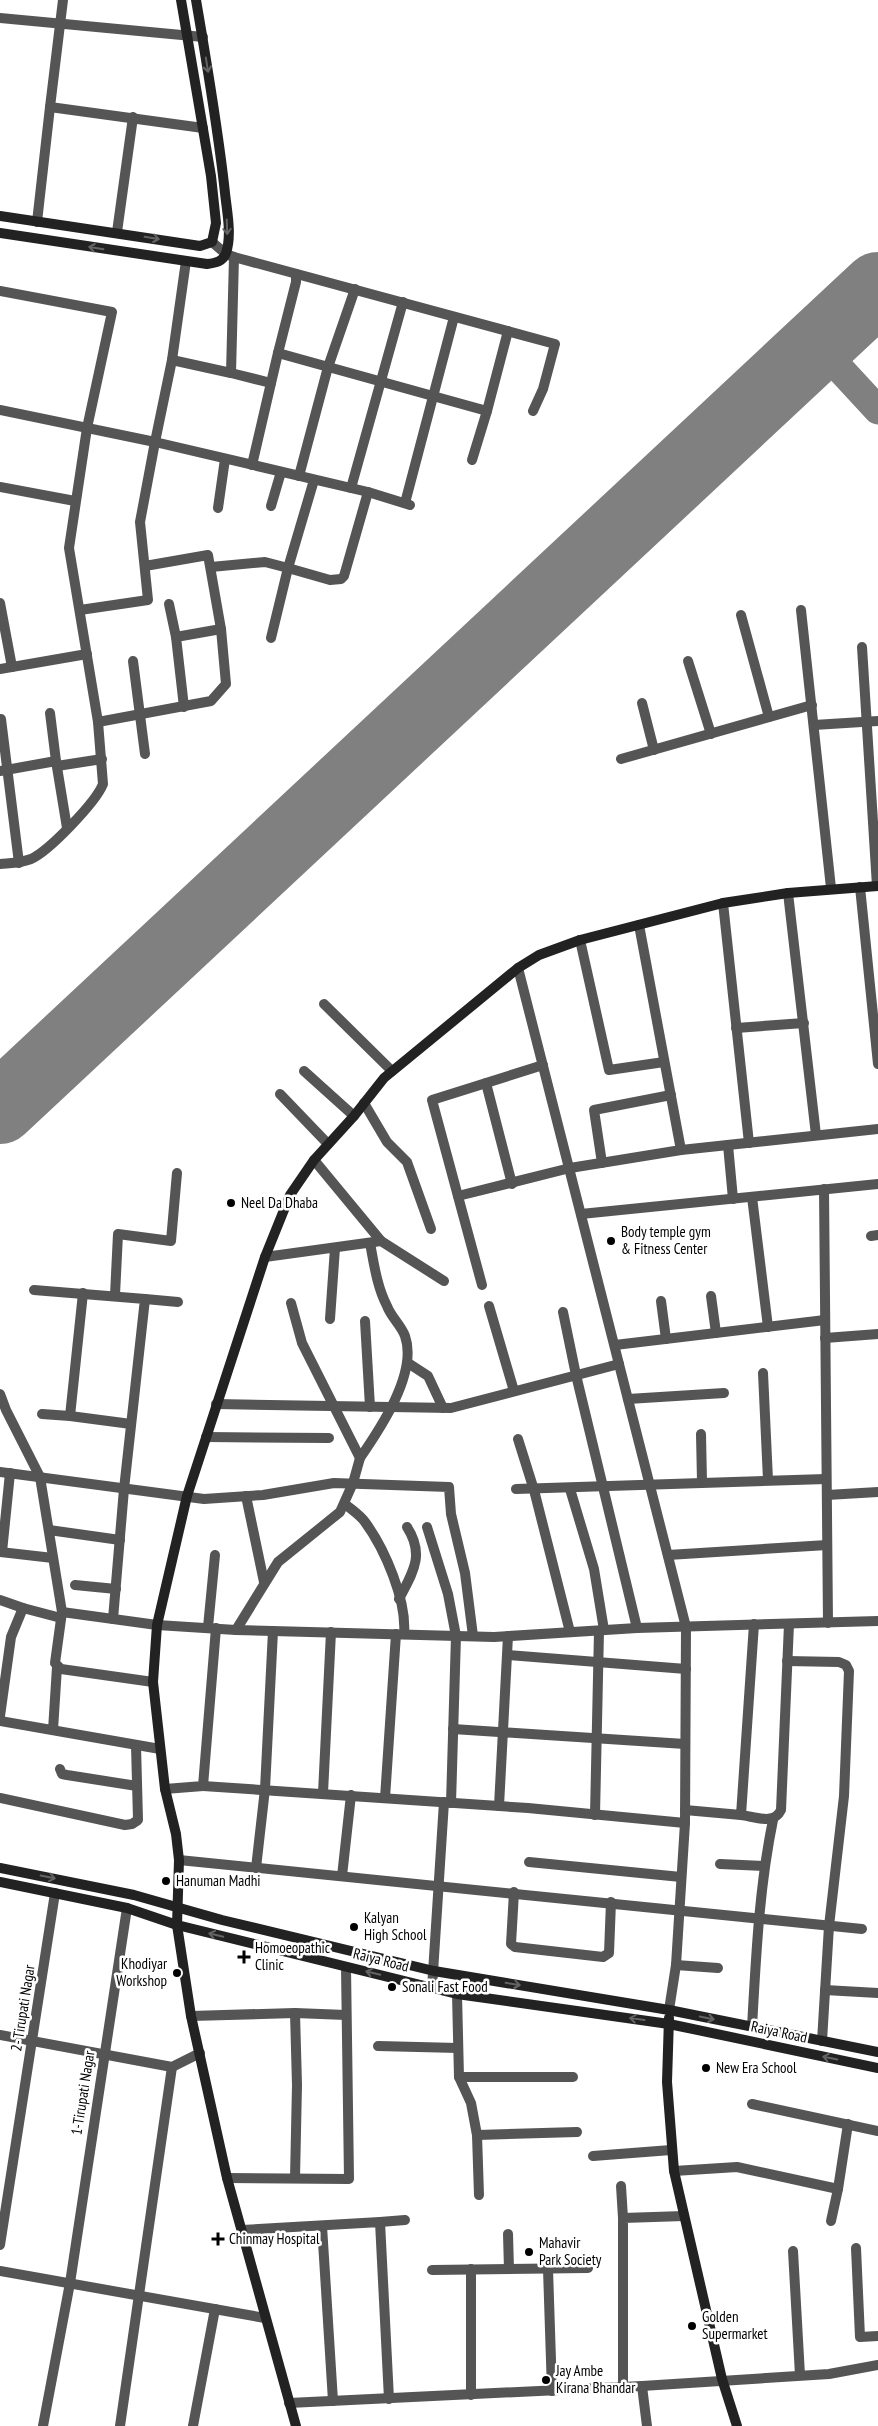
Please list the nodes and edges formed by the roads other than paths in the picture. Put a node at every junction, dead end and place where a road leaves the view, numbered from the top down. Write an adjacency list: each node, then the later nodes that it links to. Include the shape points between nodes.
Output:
1 (63, 0): 5 (street)
2 (181, 0): 6 (street)
3 (196, 0): 7 (street)
4 (0, 18): 5 (street)
5 (59, 24): 6 (street); 8 (street)
6 (189, 37): 7 (street); 10 (street)
7 (202, 38): 16 (street, one-way to 16, via 223,179)
8 (50, 107): 9 (street); 12 (street)
9 (133, 117): 10 (street); 13 (street)
10 (203, 128): 15 (street, via 216,223)
11 (0, 216): 12 (street)
12 (37, 222): 13 (street)
13 (117, 232): 15 (street, one-way to 15, via 200,246)
14 (0, 233): 17 (street, one-way to 14)
15 (212, 242): 16 (street)
16 (230, 255): 17 (street, via 207,264); 18 (street); 27 (street)
17 (186, 261): 25 (street)
18 (296, 274): 19 (street); 24 (street)
19 (354, 289): 21 (street); 26 (street)
20 (0, 290): 34 (street, via 112,312)
21 (403, 302): 22 (street); 28 (street)
22 (454, 317): 23 (street); 30 (street)
23 (508, 331): 32 (street); 33 (street, via 555,344 543,389)
24 (278, 353): 26 (street); 29 (street)
25 (172, 360): 27 (street); 35 (street)
26 (328, 367): 28 (street); 40 (street)
27 (231, 373): 29 (street)
28 (380, 382): 30 (street); 43 (street)
29 (271, 383): 38 (street)
30 (434, 397): 32 (street); 44 (street, via 408,504)
31 (0, 410): 34 (street)
32 (487, 411): 37 (street)
33 (533, 411)
34 (88, 428): 35 (street); 45 (street)
35 (155, 442): 36 (street); 48 (street, via 140,522)
36 (225, 459): 38 (street); 47 (street)
37 (472, 460)
38 (252, 465): 39 (street)
39 (281, 472): 40 (street); 46 (street)
40 (298, 476): 41 (street)
41 (314, 480): 43 (street); 50 (street)
42 (0, 487): 45 (street)
43 (351, 488): 44 (street)
44 (368, 492): 50 (street, via 341,579 330,580)
45 (75, 501): 53 (street, via 69,558)
46 (271, 506)
47 (218, 508)
48 (145, 566): 49 (street, via 208,555); 53 (street, via 148,600)
49 (211, 568): 50 (street, via 265,562); 56 (street)
50 (288, 568): 58 (street)
51 (0, 602): 63 (street)
52 (169, 604): 57 (street)
53 (80, 610): 60 (street)
54 (801, 610): 66 (street)
55 (741, 615): 70 (street)
56 (221, 629): 57 (street); 67 (street, via 226,684 211,701)
57 (176, 637): 67 (street)
58 (271, 638)
59 (862, 647): 72 (street)
60 (88, 654): 63 (street); 74 (street)
61 (133, 660): 69 (street)
62 (688, 661): 76 (street)
63 (12, 666): 64 (street)
64 (0, 669)
65 (642, 703): 77 (street)
66 (812, 705): 70 (street); 75 (street)
67 (184, 706): 69 (street)
68 (50, 713): 81 (street)
69 (140, 713): 74 (street); 78 (street)
70 (769, 717): 76 (street)
71 (1, 719): 82 (street)
72 (867, 720): 73 (street); 75 (street); 83 (street)
73 (878, 720)
74 (98, 722): 79 (street)
75 (814, 725): 89 (street)
76 (711, 734): 77 (street)
77 (654, 750): 80 (street)
78 (145, 754)
79 (102, 759): 81 (street); 84 (street, via 103,784 99,793)
80 (621, 759)
81 (56, 764): 82 (street); 84 (street)
82 (4, 770): 85 (street)
83 (875, 798): 87 (street)
84 (67, 828): 85 (street, via 38,854)
85 (19, 863): 86 (street)
86 (0, 864)
87 (877, 886): 88 (street)
88 (860, 887): 89 (street); 99 (street)
89 (831, 888): 90 (street)
90 (788, 893): 91 (street); 96 (street)
91 (723, 903): 92 (street); 97 (street)
92 (639, 926): 93 (street); 98 (street)
93 (580, 940): 94 (street, via 539,955); 98 (street, via 609,1070)
94 (518, 968): 100 (street); 101 (street)
95 (324, 1004): 101 (street)
96 (804, 1023): 97 (street); 109 (street)
97 (736, 1028): 110 (street)
98 (664, 1062): 105 (street)
99 (878, 1064)
100 (543, 1065): 103 (street); 116 (street)
101 (392, 1071): 106 (street)
102 (304, 1072): 107 (street)
103 (486, 1083): 118 (street); 121 (street, via 432,1100)
104 (280, 1094): 111 (street)
105 (670, 1095): 113 (street); 115 (street, via 594,1110)
106 (364, 1104): 107 (street); 125 (street, via 387,1142 407,1162)
107 (354, 1116): 111 (street)
108 (878, 1129): 109 (street)
109 (816, 1135): 110 (street)
110 (749, 1142): 112 (street)
111 (328, 1144): 114 (street)
112 (728, 1145): 113 (street); 123 (street)
113 (681, 1150): 115 (street)
114 (314, 1160): 126 (street); 128 (street, via 284,1208)
115 (602, 1163): 116 (street)
116 (570, 1168): 118 (street); 124 (street)
117 (177, 1173): 133 (street, via 171,1241 118,1234)
118 (512, 1184): 121 (street)
119 (878, 1184): 120 (street)
120 (824, 1189): 122 (street); 142 (street)
121 (458, 1196): 130 (street)
122 (752, 1197): 123 (street); 144 (street)
123 (732, 1199): 124 (street)
124 (581, 1214): 149 (street)
125 (431, 1229)
126 (376, 1242): 127 (street); 129 (street); 150 (street, via 376,1275 386,1304 405,1334)
127 (335, 1248): 128 (street); 141 (street)
128 (265, 1256): 158 (street)
129 (444, 1281)
130 (482, 1286)
131 (34, 1290): 132 (street)
132 (83, 1293): 133 (street); 164 (street)
133 (115, 1295): 135 (street)
134 (711, 1296): 145 (street)
135 (145, 1299): 137 (street); 165 (street)
136 (662, 1301): 148 (street)
137 (178, 1302)
138 (291, 1303): 159 (street, via 302,1343)
139 (489, 1306): 154 (street)
140 (563, 1312): 153 (street)
141 (330, 1318)
142 (825, 1320): 144 (street); 147 (street)
143 (365, 1321): 160 (street)
144 (768, 1327): 145 (street)
145 (716, 1333): 148 (street)
146 (878, 1334): 147 (street)
147 (825, 1338): 173 (street)
148 (666, 1339): 149 (street)
149 (614, 1345): 151 (street)
150 (408, 1363): 161 (street); 162 (street, via 428,1376)
151 (620, 1364): 153 (street); 157 (street)
152 (763, 1373): 174 (street)
153 (576, 1375): 154 (street); 178 (street)
154 (514, 1391): 162 (street)
155 (724, 1393): 157 (street)
156 (0, 1394): 172 (street)
157 (628, 1399): 177 (street)
158 (216, 1404): 159 (street); 167 (street)
159 (333, 1406): 160 (street); 170 (street)
160 (370, 1407): 161 (street)
161 (391, 1408): 162 (street); 170 (street)
162 (443, 1408)
163 (42, 1414): 164 (street)
164 (70, 1416): 165 (street)
165 (131, 1424): 179 (street)
166 (701, 1434): 175 (street)
167 (206, 1437): 168 (street); 185 (street)
168 (329, 1438)
169 (518, 1440): 182 (street)
170 (360, 1458): 176 (street)
171 (5, 1473): 172 (street); 193 (street)
172 (40, 1478): 179 (street); 190 (street)
173 (826, 1479): 174 (street); 184 (street)
174 (768, 1480): 175 (street)
175 (702, 1482): 177 (street)
176 (353, 1483): 186 (street); 187 (street); 220 (street, via 449,1487)
177 (650, 1484): 178 (street); 194 (street)
178 (604, 1486): 181 (street); 212 (street)
179 (124, 1489): 185 (street); 191 (street)
180 (516, 1489): 182 (street)
181 (570, 1489): 182 (street); 214 (street, via 594,1569)
182 (534, 1490): 217 (street)
183 (878, 1492): 184 (street)
184 (826, 1495): 192 (street)
185 (187, 1496): 186 (street, via 204,1499); 209 (street)
186 (246, 1496): 197 (street)
187 (345, 1504): 197 (street, via 340,1512 278,1562); 200 (street, via 364,1520 376,1540)
188 (408, 1527): 200 (street, via 416,1540 416,1560)
189 (427, 1527): 219 (street, via 448,1594)
190 (49, 1530): 191 (street); 196 (street)
191 (120, 1540): 199 (street)
192 (827, 1545): 194 (street); 206 (street)
193 (1, 1552): 196 (street)
194 (668, 1554): 211 (street)
195 (215, 1555): 210 (street)
196 (53, 1558): 203 (street)
197 (264, 1582): 213 (street)
198 (75, 1585): 199 (street)
199 (116, 1589): 204 (street)
200 (399, 1599): 218 (street, via 405,1619)
201 (0, 1600): 202 (street)
202 (23, 1608): 203 (street); 228 (street, via 11,1638)
203 (61, 1615): 204 (street); 225 (street)
204 (113, 1619): 209 (street)
205 (878, 1621): 206 (street)
206 (828, 1623): 208 (street)
207 (754, 1624): 208 (street); 211 (street); 250 (street)
208 (789, 1624): 223 (street)
209 (157, 1625): 210 (street); 227 (street)
210 (212, 1627): 213 (street); 239 (street)
211 (686, 1627): 212 (street); 226 (street)
212 (637, 1628): 214 (street)
213 (236, 1630): 215 (street)
214 (602, 1630): 217 (street); 224 (street)
215 (273, 1631): 216 (street); 241 (street)
216 (331, 1632): 218 (street); 242 (street)
217 (570, 1632): 221 (street)
218 (400, 1634): 219 (street); 245 (street)
219 (456, 1636): 220 (street); 230 (street)
220 (473, 1636): 221 (street)
221 (508, 1636): 222 (street)
222 (507, 1655): 224 (street); 232 (street)
223 (787, 1661): 251 (street, via 781,1810); 271 (street, via 839,1662 849,1671 844,1796)
224 (599, 1662): 226 (street); 233 (street)
225 (57, 1667): 227 (street, via 60,1670); 231 (street)
226 (686, 1669): 234 (street)
227 (153, 1682): 236 (street)
228 (0, 1716)
229 (0, 1720): 231 (street)
230 (453, 1729): 232 (street); 246 (street)
231 (53, 1730): 235 (street)
232 (502, 1732): 233 (street); 247 (street)
233 (597, 1737): 234 (street); 249 (street)
234 (685, 1744): 248 (street)
235 (136, 1745): 236 (street); 238 (street)
236 (160, 1749): 240 (street)
237 (60, 1769): 238 (street, via 62,1774)
238 (137, 1786): 244 (street, via 138,1820 125,1825)
239 (203, 1786): 240 (street); 241 (street)
240 (164, 1789): 253 (street)
241 (265, 1789): 242 (street); 258 (street)
242 (323, 1793): 243 (street)
243 (351, 1795): 245 (street); 259 (street)
244 (0, 1798)
245 (385, 1798): 246 (street)
246 (448, 1802): 247 (street); 262 (street)
247 (499, 1806): 249 (street)
248 (685, 1810): 250 (street); 252 (street)
249 (595, 1815): 252 (street)
250 (741, 1815): 251 (street)
251 (773, 1820): 256 (street)
252 (685, 1823): 260 (street)
253 (179, 1860): 258 (street); 266 (street)
254 (529, 1862): 260 (street)
255 (720, 1864): 256 (street)
256 (764, 1866): 269 (street)
257 (0, 1868): 266 (street, Raiya Road, one-way to 266)
258 (256, 1868): 259 (street)
259 (342, 1876): 262 (street)
260 (682, 1877): 268 (street)
261 (0, 1882): 264 (street, Raiya Road)
262 (439, 1885): 263 (street); 276 (street)
263 (514, 1892): 265 (street); 265 (street, via 511,1944 515,1947 603,1957 609,1953)
264 (55, 1893): 267 (street, Raiya Road); 289 (street, 2- Tirupati Nagar)
265 (611, 1902): 268 (street)
266 (177, 1907): 270 (street); 276 (street, Raiya Road)
267 (127, 1908): 270 (street, Raiya Road); 294 (street, 1-Tirupati Nagar)
268 (680, 1909): 269 (street); 273 (street)
269 (758, 1918): 271 (street); 286 (street)
270 (177, 1925): 274 (street, Raiya Road, one-way to 270); 284 (street)
271 (828, 1926): 272 (street); 278 (street)
272 (862, 1929)
273 (676, 1965): 275 (street); 281 (street)
274 (346, 1967): 277 (street, Raiya Road, one-way to 274); 283 (street)
275 (718, 1968)
276 (434, 1971): 277 (street); 281 (street, Raiya Road, one-way to 281)
277 (432, 1988): 280 (street, Raiya Road)
278 (825, 1990): 279 (street); 288 (street)
279 (878, 1993)
280 (457, 1994): 285 (street, Raiya Road, one-way to 280); 291 (street)
281 (669, 2010): 285 (street); 286 (street, Raiya Road, one-way to 286)
282 (295, 2013): 283 (street); 284 (street); 308 (street)
283 (346, 2015): 308 (street, via 349,2179)
284 (191, 2016): 293 (street)
285 (669, 2024): 296 (street, Raiya Road, one-way to 285); 304 (street, via 667,2082)
286 (752, 2027): 288 (street, Raiya Road)
287 (0, 2035): 289 (street)
288 (822, 2041): 292 (street, Raiya Road)
289 (33, 2042): 294 (street); 309 (street, 2- Tirupati Nagar)
290 (378, 2046): 291 (street)
291 (458, 2048): 297 (street)
292 (878, 2052)
293 (200, 2053): 295 (street); 307 (street)
294 (104, 2056): 295 (street); 330 (street, 1-Tirupati Nagar)
295 (172, 2067): 331 (street)
296 (878, 2068)
297 (459, 2077): 298 (street); 303 (street, via 471,2103)
298 (573, 2077)
299 (752, 2104): 300 (street)
300 (848, 2124): 301 (street); 311 (street)
301 (878, 2131)
302 (576, 2132): 303 (street)
303 (477, 2135): 312 (street)
304 (671, 2150): 305 (street); 306 (street)
305 (593, 2156)
306 (674, 2171): 311 (street, via 737,2167); 313 (street)
307 (227, 2178): 308 (street); 319 (street)
308 (295, 2178)
309 (5, 2186): 321 (street, 2- Tirupati Nagar)
310 (622, 2186): 314 (street)
311 (838, 2189): 316 (street)
312 (479, 2195)
313 (684, 2216): 314 (street); 337 (street)
314 (623, 2218): 338 (street)
315 (405, 2220): 317 (street)
316 (831, 2221)
317 (380, 2222): 318 (street); 342 (street)
318 (322, 2226): 319 (street); 343 (street)
319 (242, 2230): 333 (street)
320 (508, 2234): 326 (street)
321 (0, 2245)
322 (856, 2248): 334 (street, via 860,2337)
323 (794, 2252): 336 (street)
324 (588, 2268): 327 (street)
325 (471, 2269): 326 (street); 328 (street); 341 (street)
326 (509, 2269): 327 (street)
327 (548, 2269): 340 (street)
328 (432, 2270)
329 (0, 2271): 330 (street)
330 (70, 2283): 331 (street); 345 (street, 1-Tirupati Nagar)
331 (140, 2296): 332 (street); 346 (street)
332 (215, 2309): 333 (street); 347 (street)
333 (266, 2318): 344 (street)
334 (878, 2336)
335 (878, 2365): 336 (street, via 828,2374)
336 (800, 2375): 337 (street)
337 (722, 2379): 339 (street); 350 (street)
338 (623, 2386): 339 (street); 340 (street)
339 (642, 2386): 349 (street)
340 (552, 2390): 341 (street)
341 (471, 2395): 342 (street)
342 (389, 2399): 343 (street)
343 (333, 2401): 344 (street)
344 (289, 2403): 348 (street)
345 (43, 2426)
346 (120, 2426)
347 (193, 2426)
348 (296, 2426)
349 (647, 2426)
350 (737, 2426)

